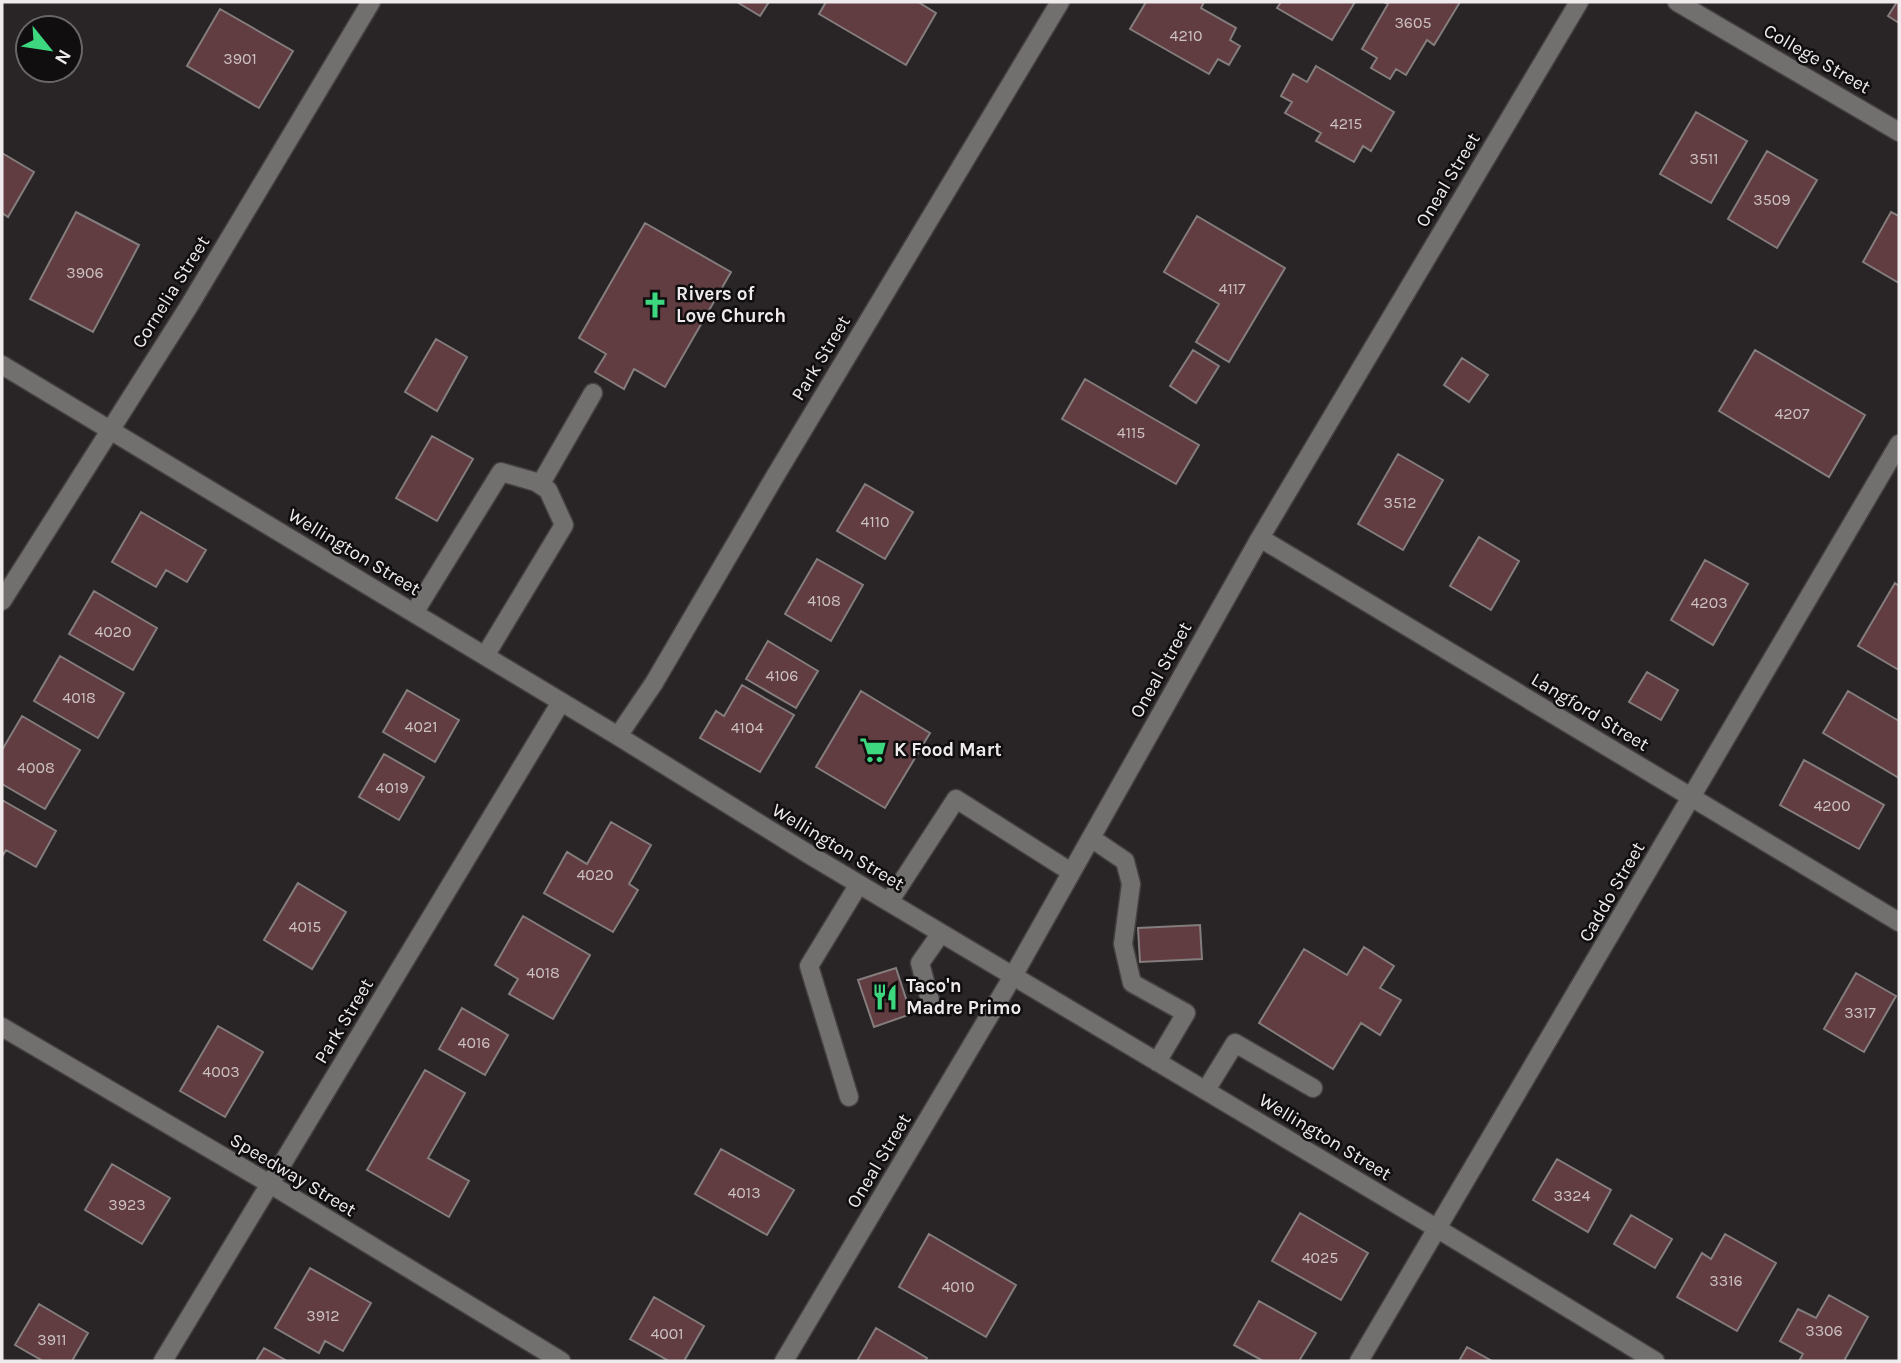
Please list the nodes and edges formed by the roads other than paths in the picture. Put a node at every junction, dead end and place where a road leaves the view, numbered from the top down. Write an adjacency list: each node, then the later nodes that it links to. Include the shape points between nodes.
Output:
1 (370, 2): 8 (street, Cornelia Street)
2 (1060, 2): 16 (street, Park Street)
3 (1578, 2): 11 (street, Oneal Street)
4 (1677, 2): 5 (street, College Street)
5 (1899, 132)
6 (2, 365): 8 (street, Wellington Street)
7 (593, 393): 10 (street)
8 (110, 430): 12 (street, Cornelia Street); 13 (street, Wellington Street)
9 (1899, 444): 17 (street, Caddo Street)
10 (540, 485): 13 (street, via 500,472); 14 (street, via 548,490 564,525)
11 (1260, 538): 17 (street, Langford Street); 18 (street, Oneal Street)
12 (2, 601)
13 (414, 613): 14 (street, Wellington Street)
14 (485, 656): 15 (street, Wellington Street)
15 (561, 702): 16 (street, Wellington Street); 31 (street, Park Street)
16 (618, 736): 20 (street, Wellington Street)
17 (1692, 798): 22 (street, Langford Street); 32 (street, Caddo Street)
18 (1091, 838): 19 (street, Oneal Street); 27 (street, via 1125,862 1131,884 1123,944 1132,983 1186,1013)
19 (1072, 872): 21 (street, via 956,799); 24 (street, Oneal Street)
20 (859, 884): 21 (street, Wellington Street); 30 (street, via 809,965)
21 (889, 902): 23 (street, Wellington Street)
22 (1899, 922)
23 (941, 933): 24 (street, Wellington Street); 25 (street, via 920,964)
24 (1013, 976): 27 (street, Wellington Street); 35 (street, Oneal Street)
25 (931, 1004)
26 (2, 1027): 31 (street, Speedway Street)
27 (1157, 1062): 29 (street, Wellington Street)
28 (1313, 1088): 29 (street, via 1235,1043)
29 (1206, 1090): 32 (street, Wellington Street)
30 (849, 1097)
31 (270, 1184): 33 (street, Park Street); 34 (street, Speedway Street)
32 (1438, 1229): 36 (street, Caddo Street); 37 (street, Wellington Street)
33 (163, 1361)
34 (561, 1361)
35 (784, 1361)
36 (1359, 1361)
37 (1655, 1361)

